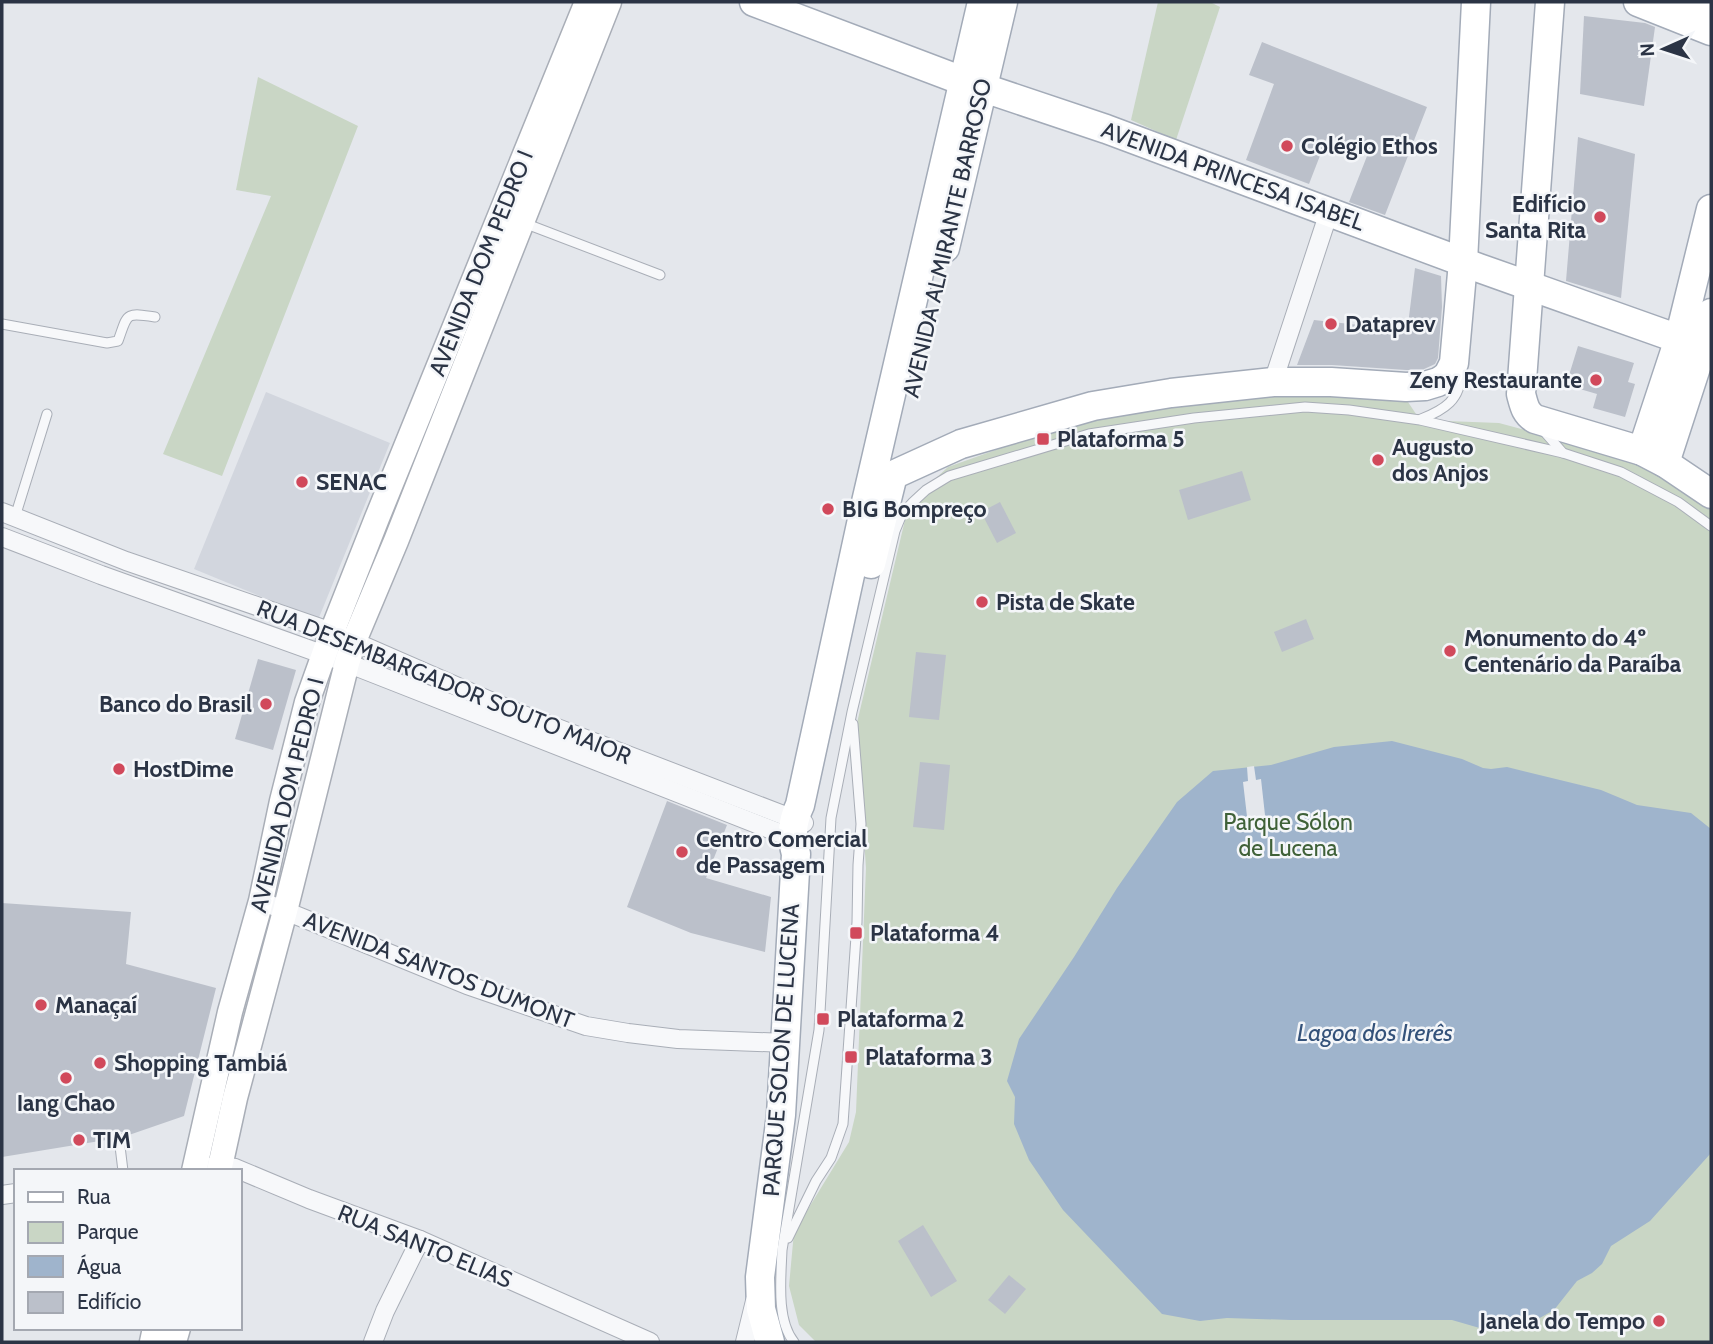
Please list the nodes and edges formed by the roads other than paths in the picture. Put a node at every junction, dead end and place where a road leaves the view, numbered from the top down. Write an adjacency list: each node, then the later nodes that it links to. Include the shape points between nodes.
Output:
1 (587, 2): 35 (main road, AVENIDA DOM PEDRO I)
2 (609, 2): 15 (main road, AVENIDA DOM PEDRO I)
3 (754, 2): 12 (main road, AVENIDA PRINCESA ISABEL)
4 (982, 2): 12 (main road, AVENIDA ALMIRANTE BARROSO)
5 (1003, 2): 12 (main road, AVENIDA ALMIRANTE BARROSO)
6 (1476, 2): 16 (main road)
7 (1550, 2): 18 (main road)
8 (1638, 2): 11 (main road)
9 (1692, 2): 10 (main road)
10 (1711, 10)
11 (1711, 31)
12 (973, 84): 14 (main road, AVENIDA PRINCESA ISABEL); 30 (main road, AVENIDA ALMIRANTE BARROSO, via 909,401)
13 (1711, 209): 23 (main road)
14 (1329, 212): 16 (main road, AVENIDA PRINCESA ISABEL); 24 (street)
15 (522, 222): 17 (lane); 35 (main road, AVENIDA DOM PEDRO I, via 396,541)
16 (1463, 262): 18 (main road, AVENIDA PRINCESA ISABEL); 22 (main road)
17 (660, 275)
18 (1529, 286): 23 (main road, AVENIDA PRINCESA ISABEL); 26 (main road, via 1521,394 1524,408)
19 (1711, 313): 23 (main road)
20 (155, 317): 21 (lane, via 131,315 118,341 107,343)
21 (2, 324)
22 (1457, 333): 24 (main road, via 1454,363 1448,375 1432,385); 27 (lane, via 1461,376 1456,393 1444,409)
23 (1698, 347): 29 (main road)
24 (1273, 382): 30 (main road, via 1093,406 961,444)
25 (47, 414): 32 (lane)
26 (1535, 419): 28 (lane); 29 (main road)
27 (1420, 420): 28 (lane); 36 (lane, via 1305,407 1194,418 1089,434 949,477 926,490 902,514)
28 (1563, 453): 29 (lane)
29 (1638, 462): 31 (main road); 33 (lane, via 1678,502)
30 (884, 473): 37 (main road)
31 (1711, 494)
32 (8, 515): 35 (street, RUA DESEMBARGADOR SOUTO MAIOR)
33 (1711, 526)
34 (2, 537): 35 (street, RUA DESEMBARGADOR SOUTO MAIOR, via 101,575)
35 (339, 648): 37 (street, RUA DESEMBARGADOR SOUTO MAIOR); 38 (main road, AVENIDA DOM PEDRO I, via 304,715); 39 (main road, AVENIDA DOM PEDRO I)
36 (852, 712): 47 (lane, via 831,818 819,1030); 47 (lane, via 861,824 844,1124)
37 (798, 835): 40 (main road, PARQUE SOLON DE LUCENA)
38 (261, 901): 39 (street, AVENIDA SANTOS DUMONT); 43 (main road, AVENIDA DOM PEDRO I, via 226,1011)
39 (285, 911): 40 (street, AVENIDA SANTOS DUMONT, via 467,985 586,1026 678,1040); 43 (main road, AVENIDA DOM PEDRO I, via 235,1098)
40 (786, 1044): 48 (main road, PARQUE SOLON DE LUCENA)
41 (119, 1138): 42 (lane)
42 (122, 1169)
43 (202, 1169): 44 (street, RUA SANTO ELIAS)
44 (237, 1169)
45 (242, 1171): 46 (street, RUA SANTO ELIAS)
46 (420, 1240): 49 (street); 50 (street, RUA SANTO ELIAS)
47 (782, 1250): 53 (lane, via 782,1311)
48 (760, 1277): 51 (street, PARQUE SOLON DE LUCENA); 52 (main road, via 761,1309)
49 (373, 1342)
50 (650, 1342)
51 (746, 1342)
52 (770, 1342)
53 (794, 1342)

